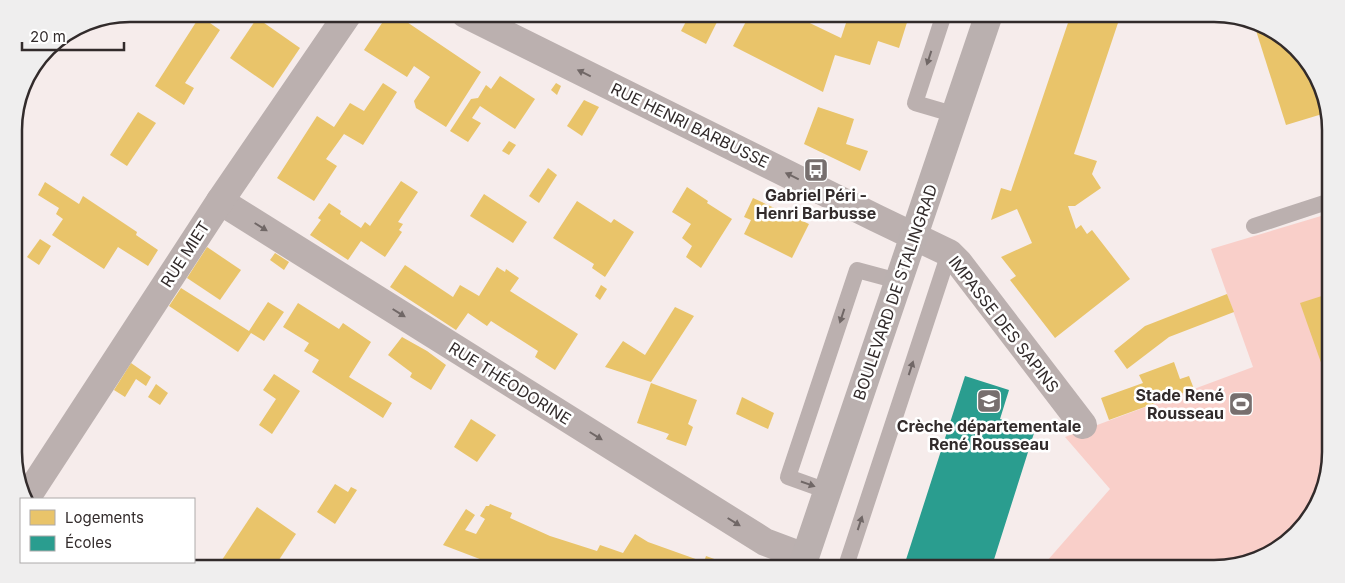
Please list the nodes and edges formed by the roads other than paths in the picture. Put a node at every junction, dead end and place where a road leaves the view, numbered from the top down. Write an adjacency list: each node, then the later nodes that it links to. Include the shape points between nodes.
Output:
1 (941, 22): 5 (lane, one-way to 5, via 915,103)
2 (986, 22): 5 (main road, BOULEVARD DE STALINGRAD)
3 (342, 23): 6 (street, RUE MIET)
4 (482, 23): 9 (street, RUE HENRI BARBUSSE, one-way to 4)
5 (956, 115): 9 (main road, BOULEVARD DE STALINGRAD)
6 (220, 201): 14 (street, RUE MIET); 15 (street, RUE THÉODORINE, one-way to 15)
7 (1322, 204): 8 (lane)
8 (1254, 226)
9 (914, 237): 10 (street, IMPASSE DES SAPINS); 11 (main road, BOULEVARD DE STALINGRAD)
10 (949, 253): 12 (street, IMPASSE DES SAPINS); 17 (lane, one-way to 10)
11 (898, 281): 13 (main road, BOULEVARD DE STALINGRAD); 13 (lane, one-way to 13, via 857,270 788,477)
12 (1083, 425)
13 (827, 491): 16 (main road, BOULEVARD DE STALINGRAD)
14 (30, 492)
15 (798, 560)
16 (804, 560)
17 (848, 560)

